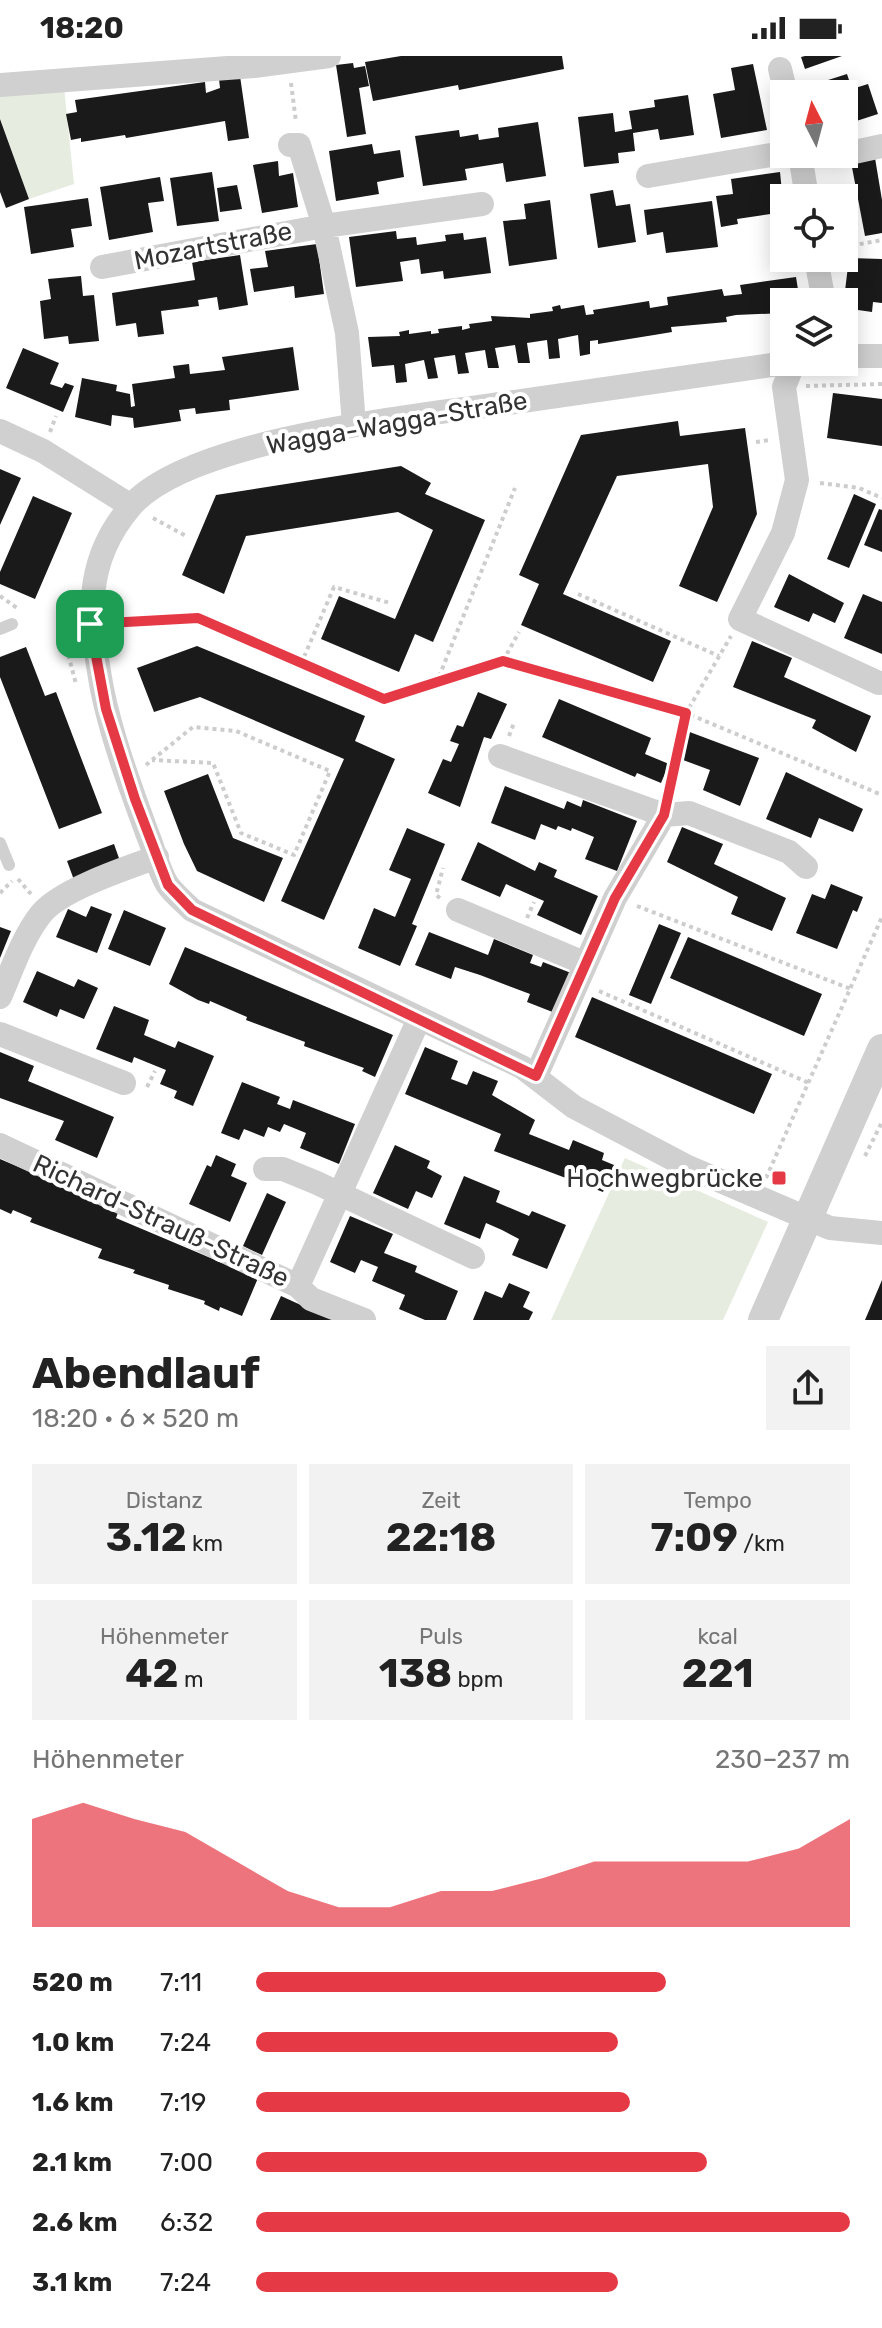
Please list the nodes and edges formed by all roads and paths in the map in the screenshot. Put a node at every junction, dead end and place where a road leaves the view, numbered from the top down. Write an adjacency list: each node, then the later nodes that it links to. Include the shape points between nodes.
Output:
1 (329, 56): 2 (street)
2 (288, 61): 3 (street); 5 (path)
3 (126, 66): 4 (street)
4 (0, 85)
5 (294, 145): 11 (street, Mozartstraße)
6 (882, 146): 7 (street)
7 (858, 151)
8 (770, 155): 9 (street)
9 (648, 176)
10 (482, 204): 11 (street, Mozartstraße)
11 (324, 226): 14 (street, Mozartstraße); 21 (street, Mozartstraße, via 347,333)
12 (882, 240): 13 (path)
13 (858, 244)
14 (102, 267)
15 (858, 356): 16 (street)
16 (882, 356)
17 (770, 365): 21 (street, Wagga-Wagga-Straße)
18 (788, 376): 20 (street)
19 (882, 384): 20 (path)
20 (784, 387): 23 (street)
21 (354, 425): 26 (street, Wagga-Wagga-Straße, via 200,464 158,484)
22 (0, 431): 26 (street, via 43,451)
23 (797, 480): 25 (path, via 859,488); 30 (street, via 783,533)
24 (515, 488): 37 (path)
25 (882, 498)
26 (131, 506): 27 (path); 31 (street, Wagga-Wagga-Straße, via 103,552)
27 (186, 536)
28 (578, 594): 33 (path)
29 (390, 603): 35 (path, via 334,587)
30 (740, 619): 33 (path); 36 (street)
31 (90, 624): 35 (path, via 198,618); 41 (street, Wagga-Wagga-Straße, via 106,709)
32 (519, 632): 34 (path)
33 (719, 656): 38 (path)
34 (503, 661): 37 (path); 38 (path)
35 (300, 665): 37 (path, via 384,699)
36 (879, 683)
37 (436, 684)
38 (686, 713): 42 (path); 43 (path)
39 (500, 756): 43 (street)
40 (152, 760): 40 (path, via 213,763 241,833 294,855 330,771 236,731 193,727); 41 (path)
41 (129, 779): 45 (street, Wagga-Wagga-Straße)
42 (882, 795)
43 (664, 815): 47 (street, via 689,813 789,852); 49 (street)
44 (0, 843): 46 (lane)
45 (157, 857): 51 (street, via 68,895); 56 (street, Wagga-Wagga-Straße, via 168,885 192,910)
46 (9, 865)
47 (806, 867)
48 (0, 893): 51 (path, via 16,877)
49 (615, 898): 53 (street); 54 (path)
50 (458, 910): 53 (street)
51 (42, 912): 55 (street)
52 (882, 917): 54 (path)
53 (580, 972): 59 (street); 61 (path)
54 (851, 989): 61 (path)
55 (0, 997)
56 (419, 1019): 59 (street, Wagga-Wagga-Straße); 64 (street)
57 (0, 1034): 60 (street)
58 (882, 1049): 66 (street)
59 (536, 1076): 65 (street, Wagga-Wagga-Straße, via 574,1107)
60 (124, 1083)
61 (809, 1083): 65 (path)
62 (0, 1145): 69 (street, Richard-Strauß-Straße)
63 (265, 1169): 64 (street, via 283,1169 314,1189)
64 (340, 1195): 68 (street); 69 (street)
65 (757, 1198): 66 (street, Wagga-Wagga-Straße)
66 (806, 1219): 67 (street, Wagga-Wagga-Straße, via 830,1228); 71 (street)
67 (882, 1233)
68 (473, 1257)
69 (298, 1286): 70 (street, Richard-Strauß-Straße, via 311,1299)
70 (364, 1320)
71 (763, 1320)

